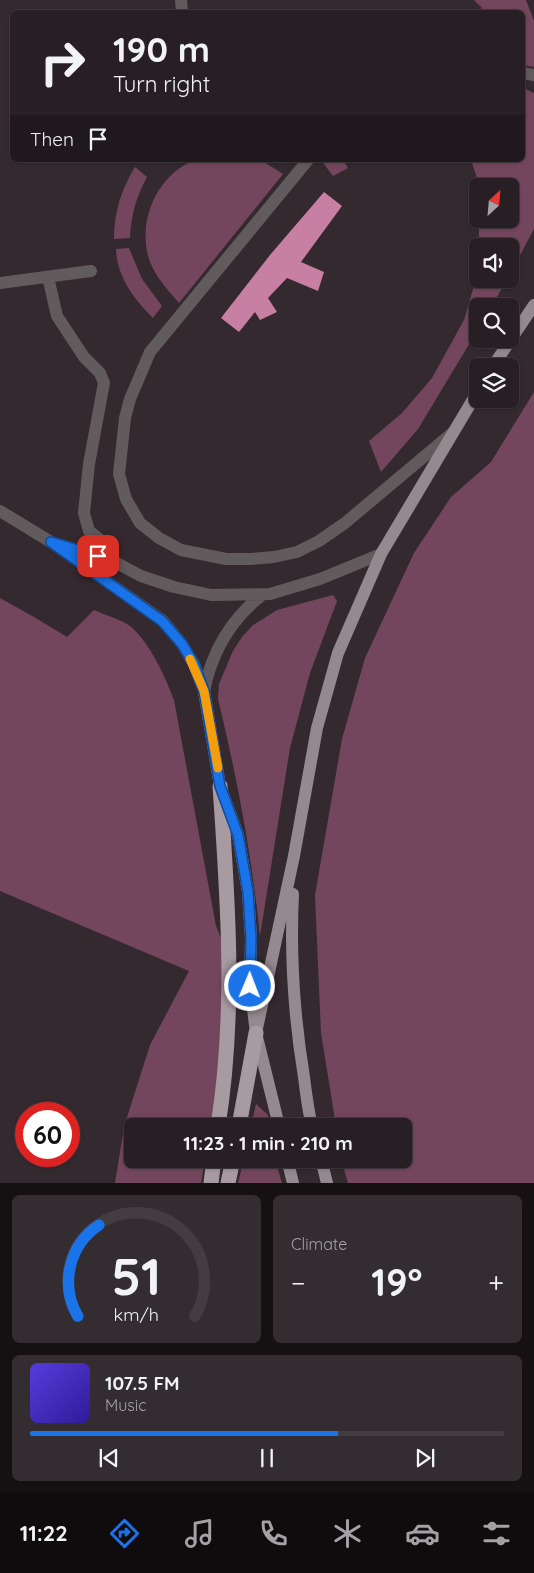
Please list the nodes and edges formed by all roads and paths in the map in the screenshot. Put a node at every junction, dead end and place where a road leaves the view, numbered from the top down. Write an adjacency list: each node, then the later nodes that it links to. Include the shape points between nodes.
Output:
1 (306, 162): 8 (lane, via 150,352 132,392 125,418 119,474 126,499 140,523 181,550 226,559 274,557 297,552 326,537)
2 (91, 271): 3 (lane)
3 (48, 277): 4 (lane); 12 (lane, via 57,316 104,383 89,464 84,513 90,531 102,541)
4 (0, 283)
5 (534, 305): 6 (main road)
6 (498, 358)
7 (469, 405): 8 (main road)
8 (451, 434): 11 (main road)
9 (0, 511): 10 (lane)
10 (51, 542): 12 (lane); 14 (lane, via 162,621 194,664)
11 (381, 554): 13 (lane, via 320,579); 16 (main road, via 338,654 319,719)
12 (113, 561): 13 (lane, via 141,576 174,587 210,595)
13 (262, 595): 14 (lane, via 232,624 208,668)
14 (204, 691): 15 (main road)
15 (220, 786): 17 (main road, via 238,835 248,892 250,986); 18 (highway, via 228,892 229,980 226,1070)
16 (294, 856): 17 (main road); 21 (main road, via 291,936 294,1006)
17 (256, 1032): 19 (highway); 20 (main road)
18 (219, 1118)
19 (240, 1118)
20 (277, 1118)
21 (311, 1118)
22 (213, 1168): 26 (highway)
23 (231, 1168): 27 (highway)
24 (290, 1168): 28 (main road)
25 (324, 1168): 29 (main road)
26 (211, 1183)
27 (228, 1183)
28 (294, 1183)
29 (328, 1183)

